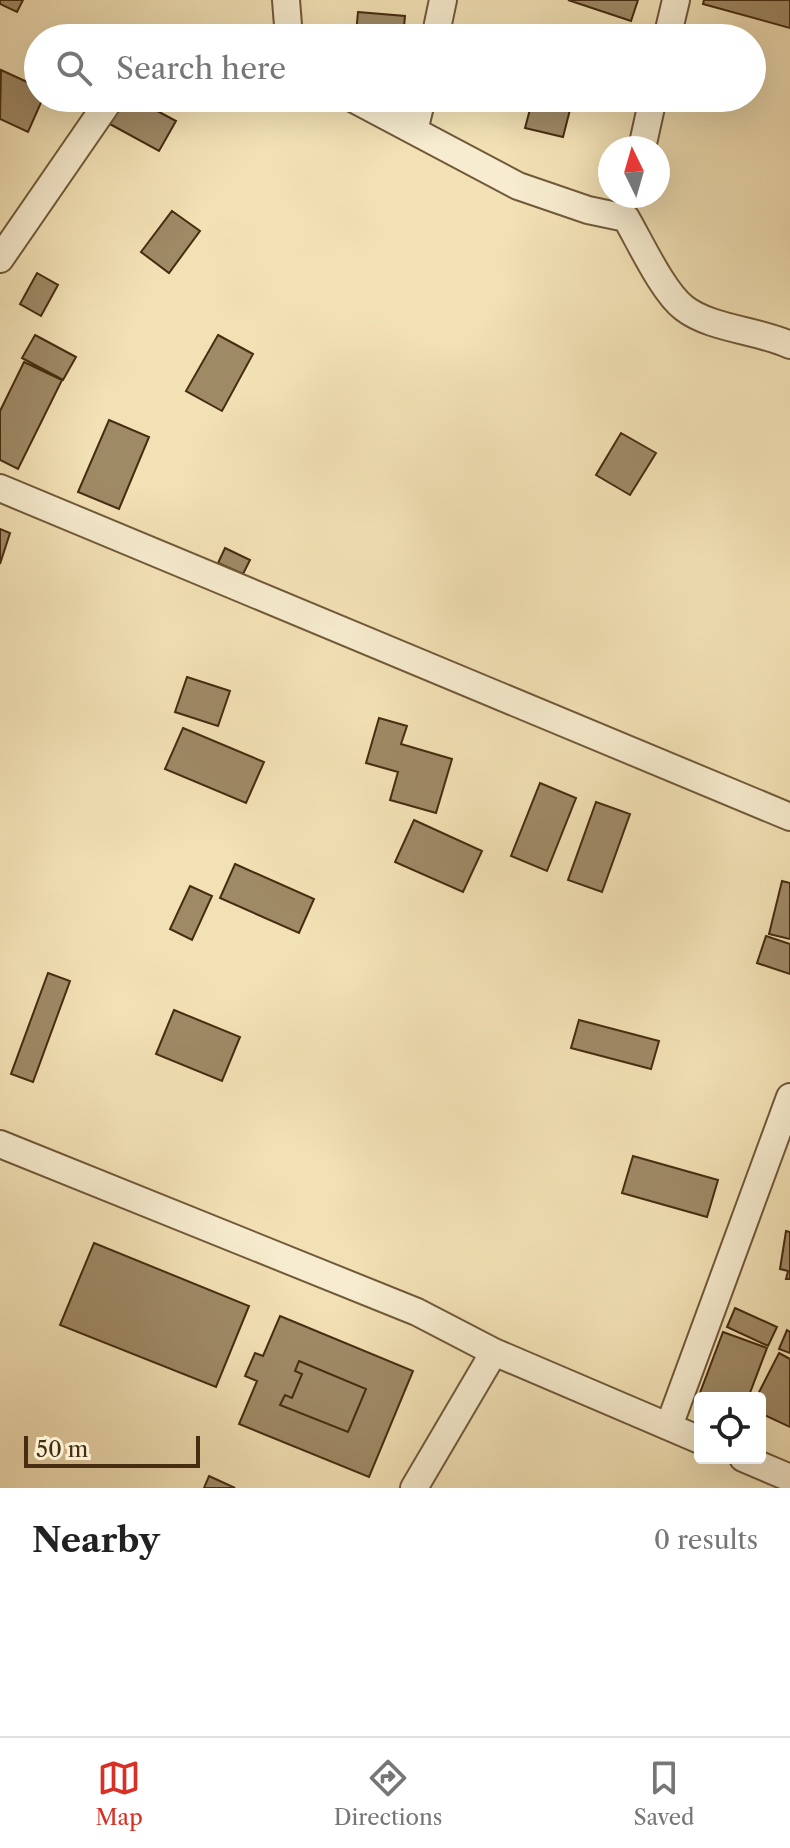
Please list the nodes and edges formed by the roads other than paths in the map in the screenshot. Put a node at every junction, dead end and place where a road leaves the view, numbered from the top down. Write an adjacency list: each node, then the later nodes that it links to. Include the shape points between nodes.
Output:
1 (286, 0): 4 (street)
2 (443, 0): 5 (street)
3 (676, 0): 6 (street)
4 (288, 24)
5 (438, 24)
6 (670, 24)
7 (101, 112): 15 (street)
8 (378, 112): 11 (street)
9 (419, 112): 11 (street)
10 (650, 112): 12 (street)
11 (414, 131): 13 (street, via 518,186 588,210)
12 (645, 136)
13 (615, 208)
14 (628, 208): 16 (street, via 673,298 686,310)
15 (0, 259)
16 (790, 345)
17 (0, 488): 18 (street)
18 (790, 817)
19 (790, 1097): 22 (street)
20 (0, 1144): 21 (street, via 417,1312)
21 (494, 1352): 22 (street); 26 (street)
22 (669, 1426): 23 (street)
23 (694, 1437)
24 (757, 1464): 25 (street)
25 (790, 1478)
26 (414, 1488)

